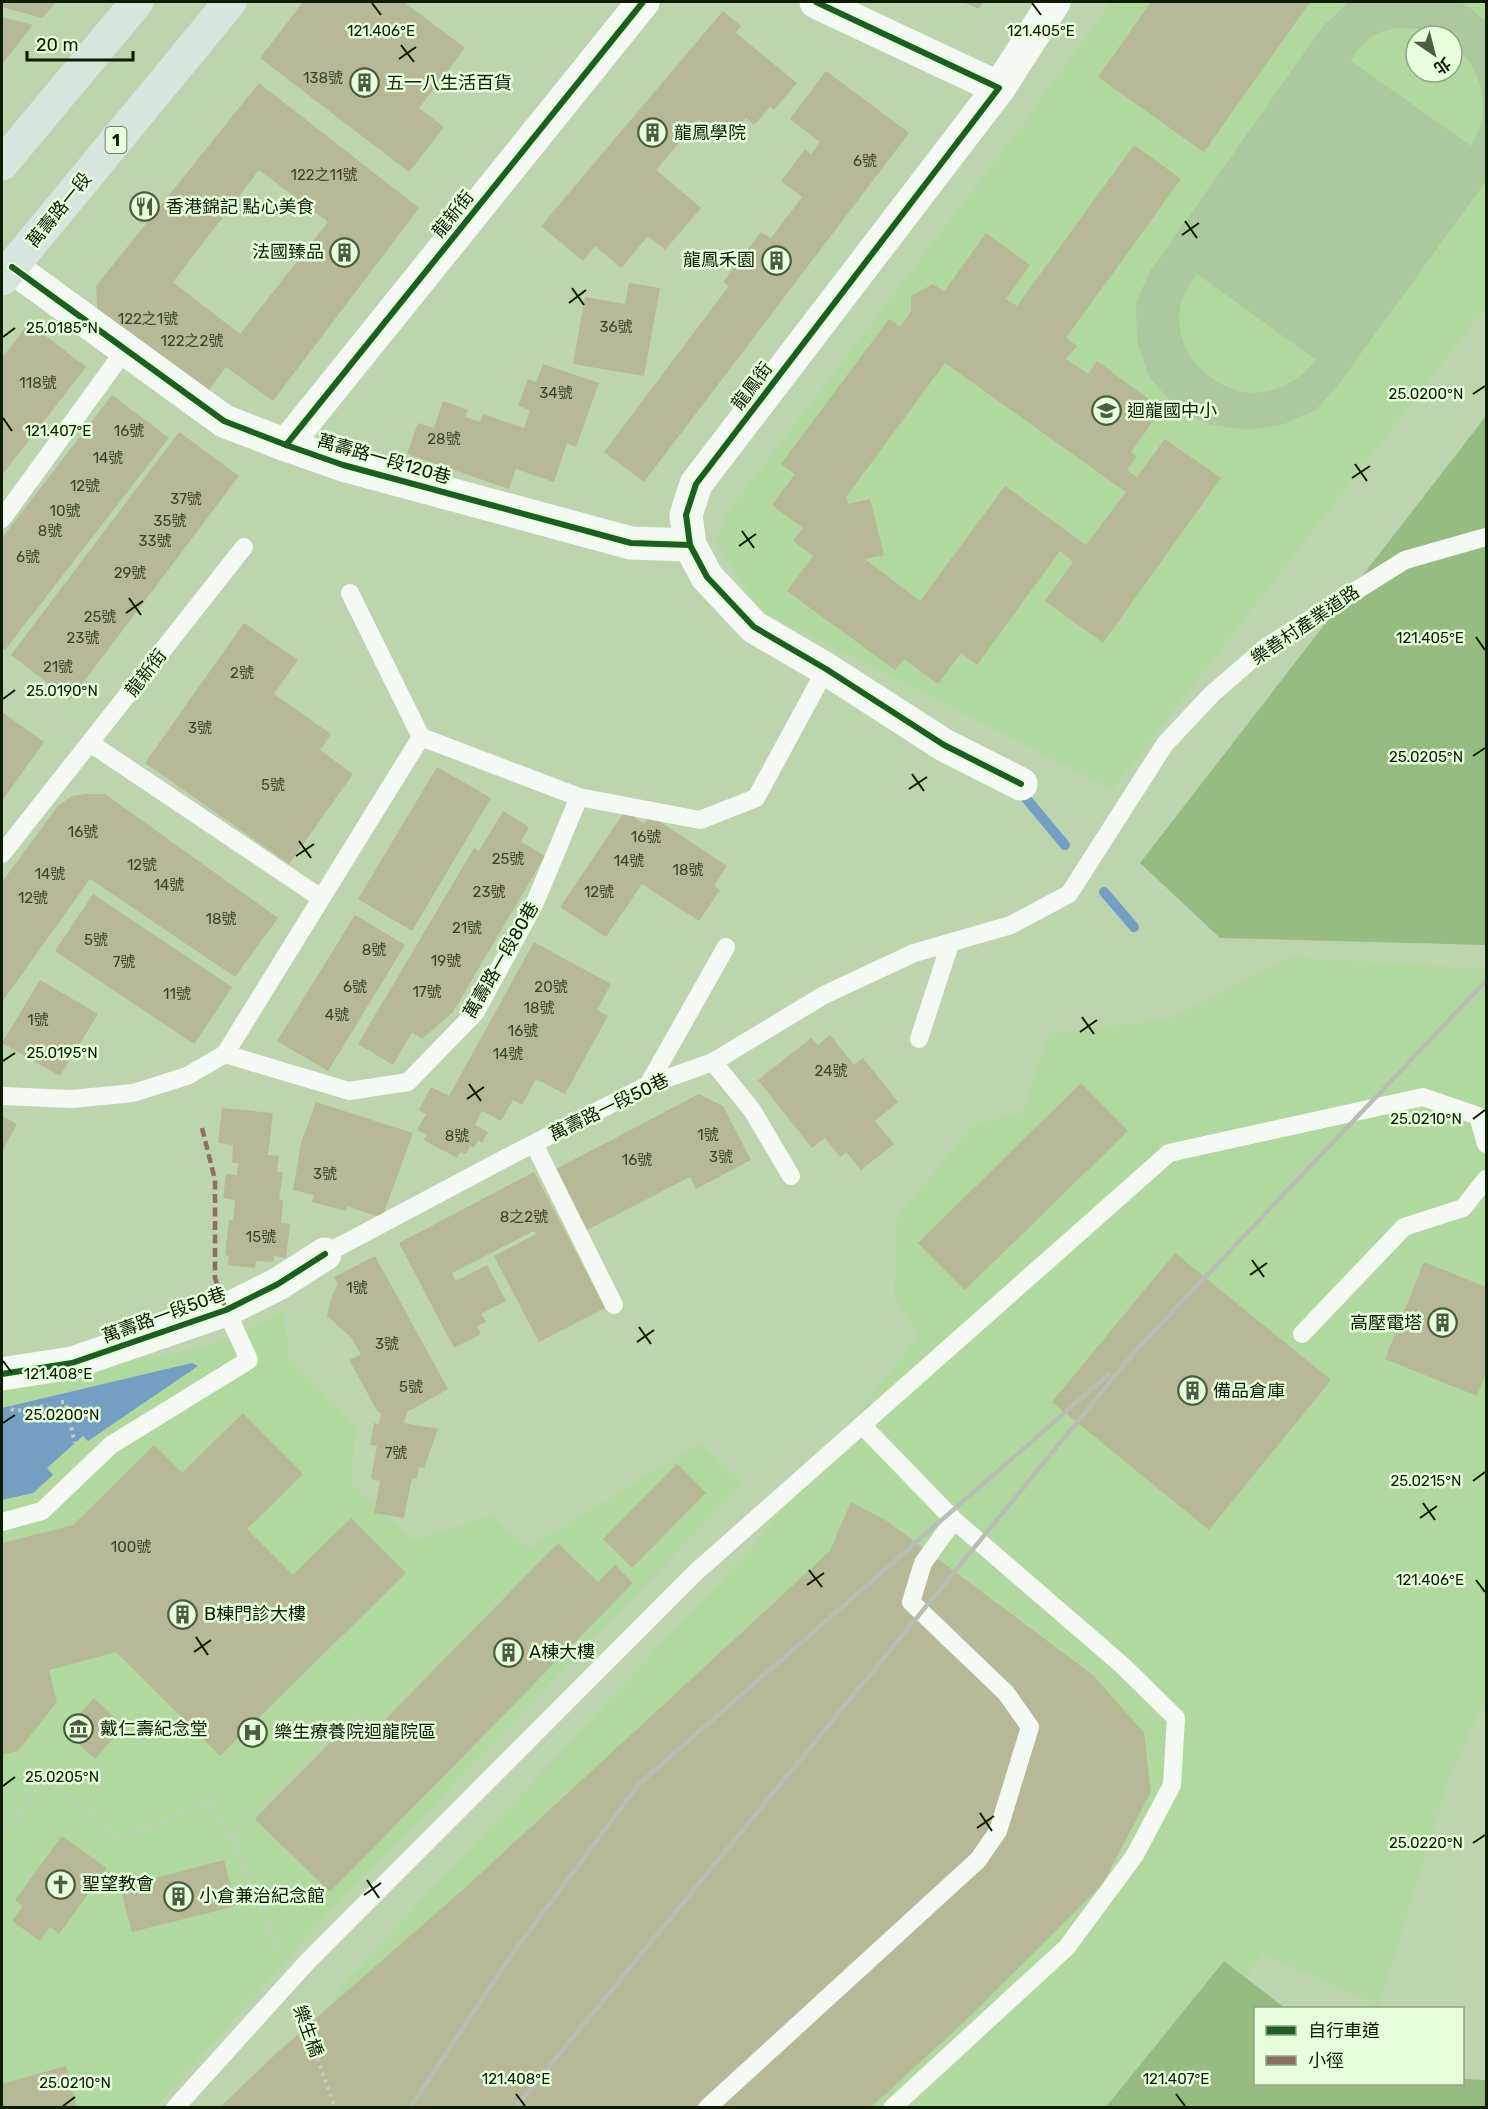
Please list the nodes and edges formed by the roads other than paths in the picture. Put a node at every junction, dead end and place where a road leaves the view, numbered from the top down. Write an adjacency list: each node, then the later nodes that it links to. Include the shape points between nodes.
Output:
1 (137, 2): 7 (main road)
2 (230, 2): 8 (main road, 萬壽路一段 / 1)
3 (643, 2): 10 (street, 龍新街)
4 (816, 2): 6 (street)
5 (1054, 2): 6 (street, 龍鳳街)
6 (999, 88): 13 (street, 龍鳳街, via 696,484 686,515)
7 (2, 164)
8 (7, 273): 9 (street, 萬壽路一段120巷)
9 (125, 350): 10 (street, 萬壽路一段120巷, via 224,421); 11 (lane)
10 (286, 445): 13 (street, 萬壽路一段120巷, via 343,465 631,543)
11 (2, 519)
12 (1486, 537): 21 (lane, 樂善村產業道路, via 1404,560 1266,647 1212,694 1165,744)
13 (690, 545): 16 (street, 龍鳳街, via 707,577 754,627)
14 (244, 547): 18 (lane, 龍新街)
15 (350, 593): 17 (lane)
16 (826, 669): 19 (street, 龍鳳街, via 944,745); 20 (lane, via 756,798 700,820)
17 (421, 737): 20 (lane); 23 (lane)
18 (90, 743): 22 (lane, 龍新街); 23 (lane)
19 (1021, 784)
20 (579, 797): 27 (lane, 萬壽路一段80巷, via 534,905 475,1013 408,1082 349,1091)
21 (1096, 850): 24 (lane, 萬壽路一段50巷, via 1069,894 1011,925)
22 (2, 854)
23 (321, 898): 27 (lane)
24 (950, 944): 26 (lane); 28 (lane, 萬壽路一段50巷, via 914,953 824,995)
25 (726, 947): 29 (lane)
26 (919, 1039)
27 (225, 1054): 30 (lane, via 187,1076 133,1093 72,1099)
28 (713, 1062): 29 (lane, 萬壽路一段50巷); 33 (lane, via 752,1110)
29 (648, 1085): 31 (lane, 萬壽路一段50巷)
30 (2, 1096)
31 (534, 1144): 35 (lane, 萬壽路一段50巷); 36 (lane)
32 (1486, 1144): 40 (lane, via 1478,1116 1423,1097 1169,1153)
33 (791, 1176)
34 (1486, 1179): 38 (lane, via 1463,1208 1404,1227)
35 (325, 1254): 37 (street, 萬壽路一段50巷)
36 (614, 1305)
37 (226, 1311): 39 (street, 萬壽路一段50巷, via 72,1363); 42 (lane, via 249,1360 111,1445 42,1511)
38 (1302, 1334)
39 (2, 1374)
40 (861, 1425): 41 (lane); 43 (lane, via 696,1572 308,1961)
41 (954, 1520): 44 (lane, via 923,1563 911,1602 1006,1693 1030,1727 998,1831 978,1860); 45 (lane, via 1122,1665 1176,1718 1172,1785 1135,1855 1067,1947)
42 (2, 1522)
43 (175, 2108)
44 (706, 2108)
45 (892, 2108)

